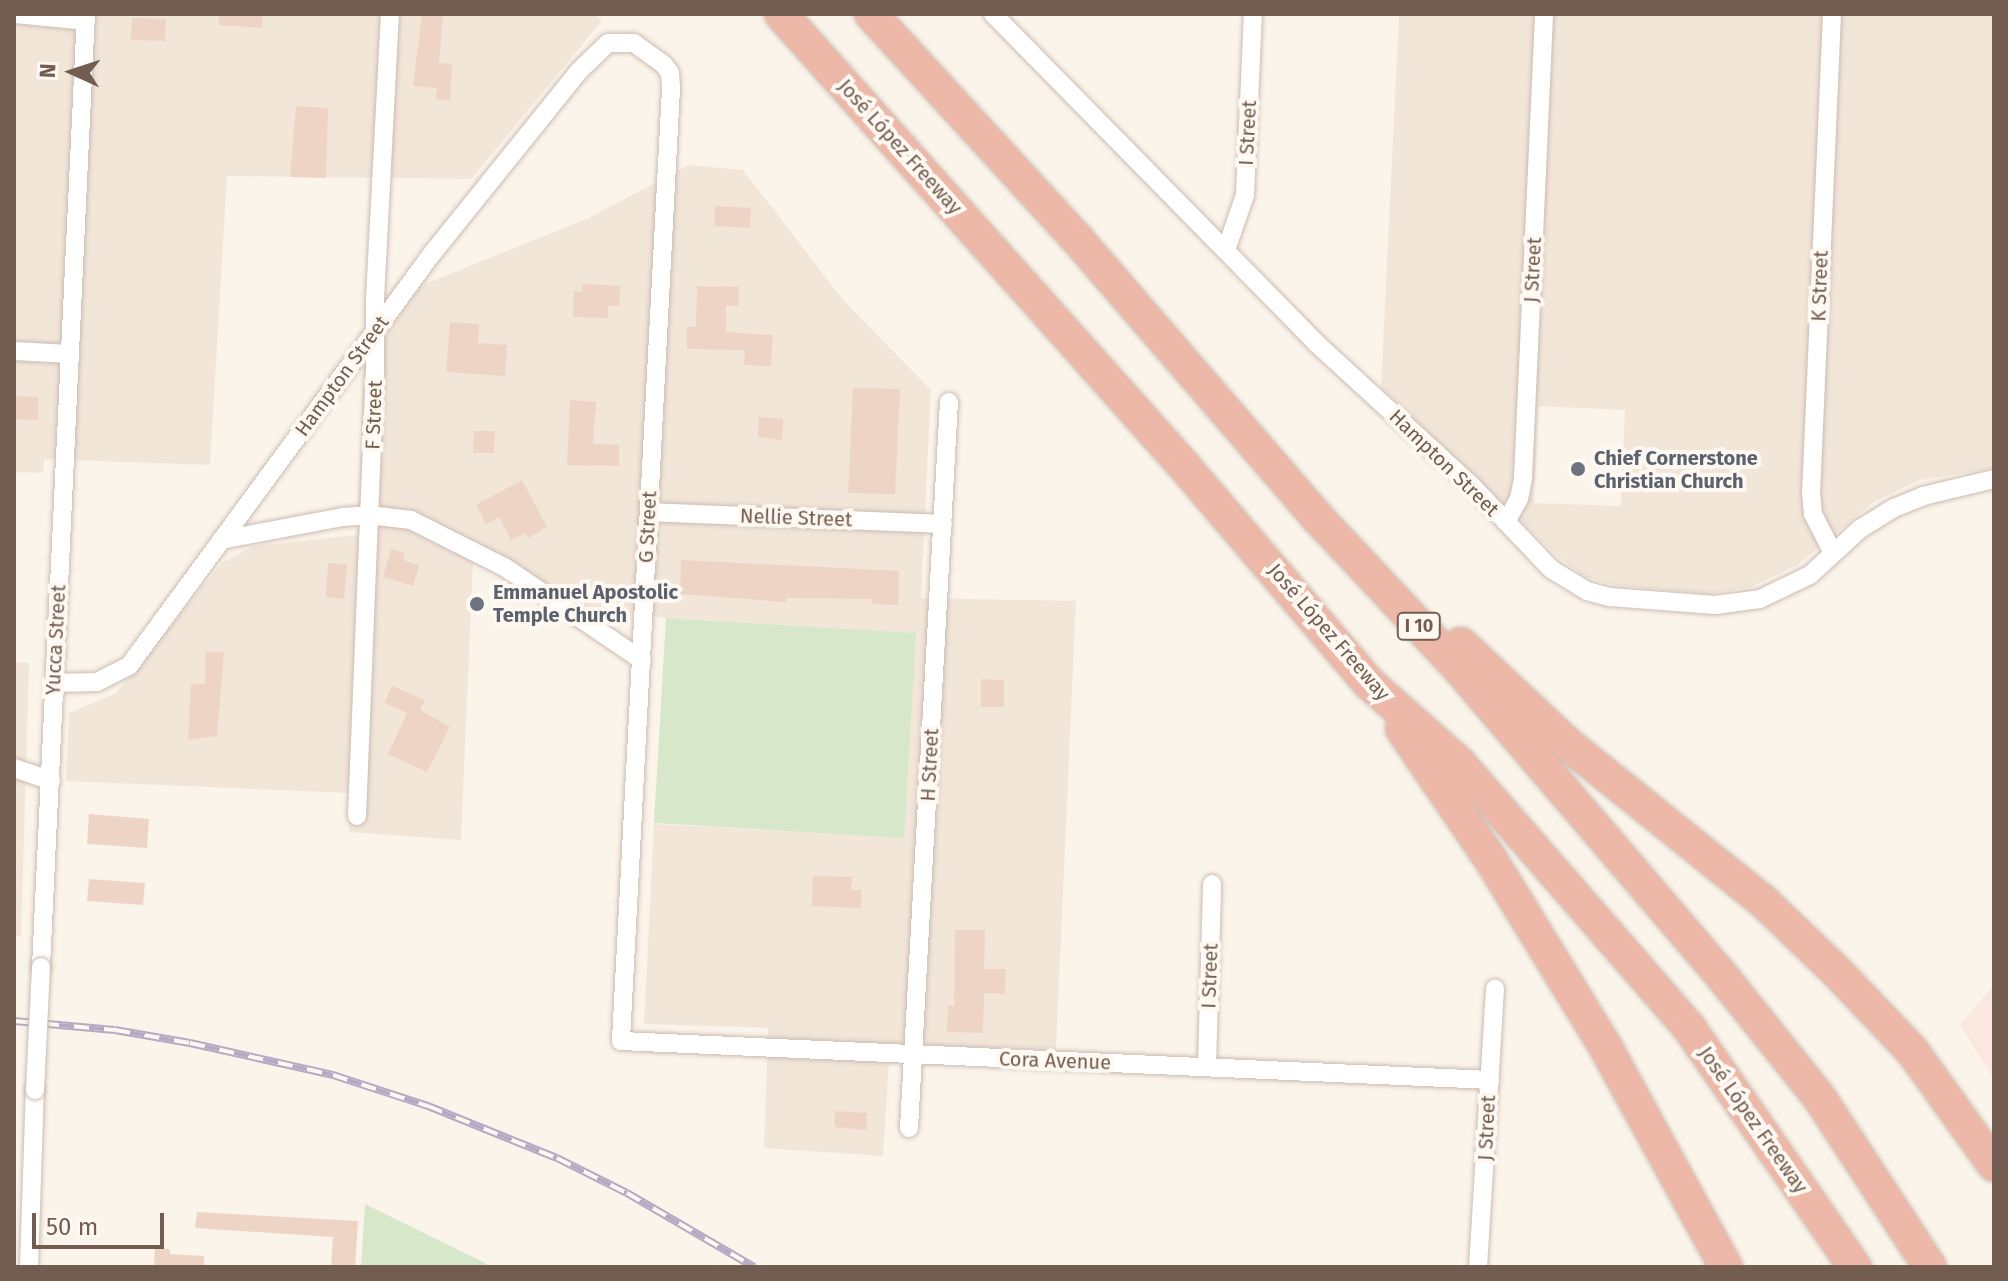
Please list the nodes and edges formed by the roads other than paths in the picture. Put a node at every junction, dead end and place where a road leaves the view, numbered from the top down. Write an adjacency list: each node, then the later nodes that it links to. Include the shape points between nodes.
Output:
1 (14, 14): 9 (street)
2 (390, 14): 12 (street, F Street)
3 (781, 14): 26 (highway, José López Freeway, via 1185,467)
4 (871, 14): 21 (highway, I 10, via 1078,240)
5 (993, 14): 11 (street, Hampton Street)
6 (1253, 14): 11 (street, I Street, via 1245,195)
7 (1544, 14): 19 (street, J Street, via 1523,478)
8 (1832, 14): 23 (street, K Street, via 1811,492 1816,522)
9 (86, 18): 14 (street, Yucca Street)
10 (620, 41): 12 (street, Hampton Street, via 597,50 579,71); 17 (street, G Street, via 634,43 664,65 671,89)
11 (1226, 250): 19 (street, Hampton Street)
12 (375, 330): 18 (street, F Street); 22 (street, Hampton Street)
13 (14, 351): 14 (street)
14 (70, 354): 25 (street, Yucca Street)
15 (949, 402): 20 (street, H Street)
16 (1994, 479): 23 (street, Hampton Street, via 1894,508)
17 (649, 512): 20 (street, Nellie Street); 24 (street, G Street)
18 (369, 515): 22 (street); 24 (street, via 411,520 438,531 506,568); 29 (street, F Street)
19 (1506, 522): 23 (street, Hampton Street, via 1558,575 1610,597 1715,605 1744,602 1810,575)
20 (943, 524): 33 (street, H Street)
21 (1333, 535): 37 (highway, via 1424,608 1570,746 1763,901 1913,1052); 42 (highway, I 10, via 1458,667 1718,971 1819,1097)
22 (221, 540): 25 (street, Hampton Street, via 129,666 97,682)
23 (1833, 553)
24 (642, 660): 32 (street, G Street)
25 (54, 683): 28 (street, Yucca Street)
26 (1370, 684): 40 (highway, via 1534,929); 41 (highway, José López Freeway, via 1460,764 1690,1029)
27 (14, 768): 28 (street)
28 (51, 781): 38 (street, Yucca Street, bridge)
29 (357, 816)
30 (1212, 884): 34 (street, I Street)
31 (1495, 989): 35 (street, J Street)
32 (621, 1041): 33 (street, Cora Avenue)
33 (915, 1055): 34 (street, Cora Avenue); 36 (street, H Street)
34 (1207, 1067): 35 (street, Cora Avenue)
35 (1490, 1080): 39 (street, J Street)
36 (909, 1128)
37 (1990, 1154)
38 (29, 1267)
39 (1478, 1267)
40 (1726, 1267)
41 (1855, 1267)
42 (1930, 1267)

